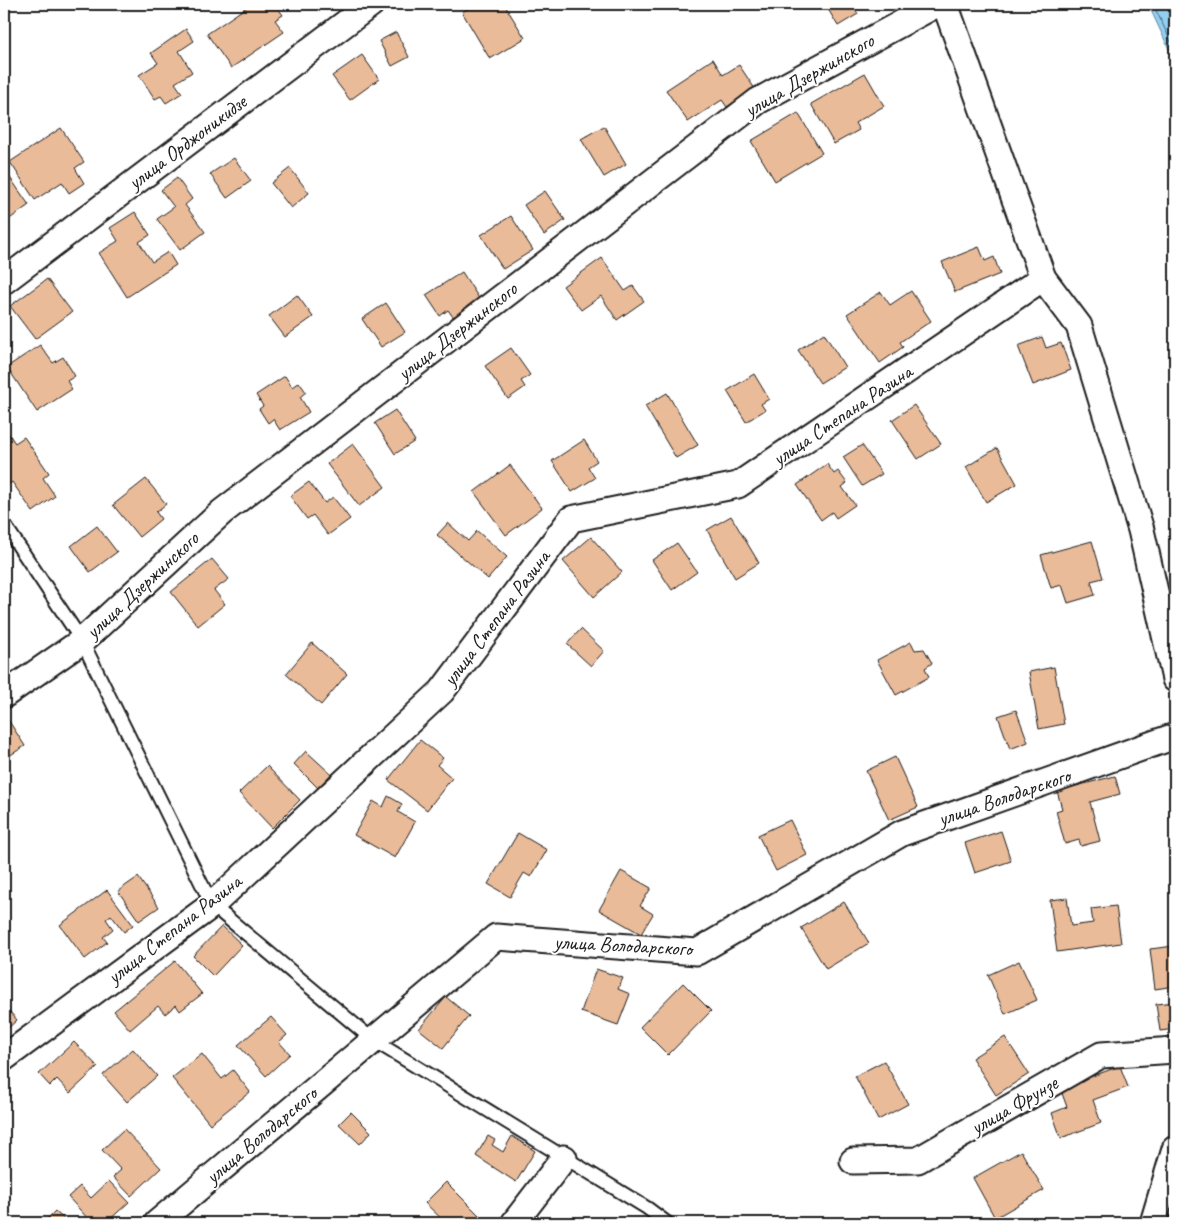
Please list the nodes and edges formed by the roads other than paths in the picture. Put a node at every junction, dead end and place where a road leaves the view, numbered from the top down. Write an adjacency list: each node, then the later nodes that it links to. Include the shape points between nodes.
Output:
1 (371, 4): 5 (street, улица Орджоникидзе)
2 (937, 4): 7 (street, улица Дзержинского, via 758,101 222,512)
3 (945, 4): 4 (street)
4 (1043, 278): 8 (street, via 1079,326 1141,530); 11 (street, улица Степана Разина, via 738,485 571,519 442,691)
5 (4, 281)
6 (4, 524): 7 (lane)
7 (82, 641): 9 (street, улица Дзержинского); 11 (lane)
8 (1175, 679)
9 (4, 695)
10 (1175, 736): 12 (street, улица Володарского, via 902,833 697,952 496,937)
11 (212, 905): 12 (lane); 14 (street, улица Степана Разина)
12 (373, 1040): 16 (lane); 18 (street, улица Володарского)
13 (1175, 1050): 17 (street, улица Фрунзе, via 1101,1055 918,1160)
14 (4, 1058)
15 (1175, 1149): 21 (street)
16 (564, 1158): 19 (street); 20 (lane)
17 (853, 1161)
18 (156, 1223)
19 (514, 1223)
20 (668, 1223)
21 (1153, 1223)

